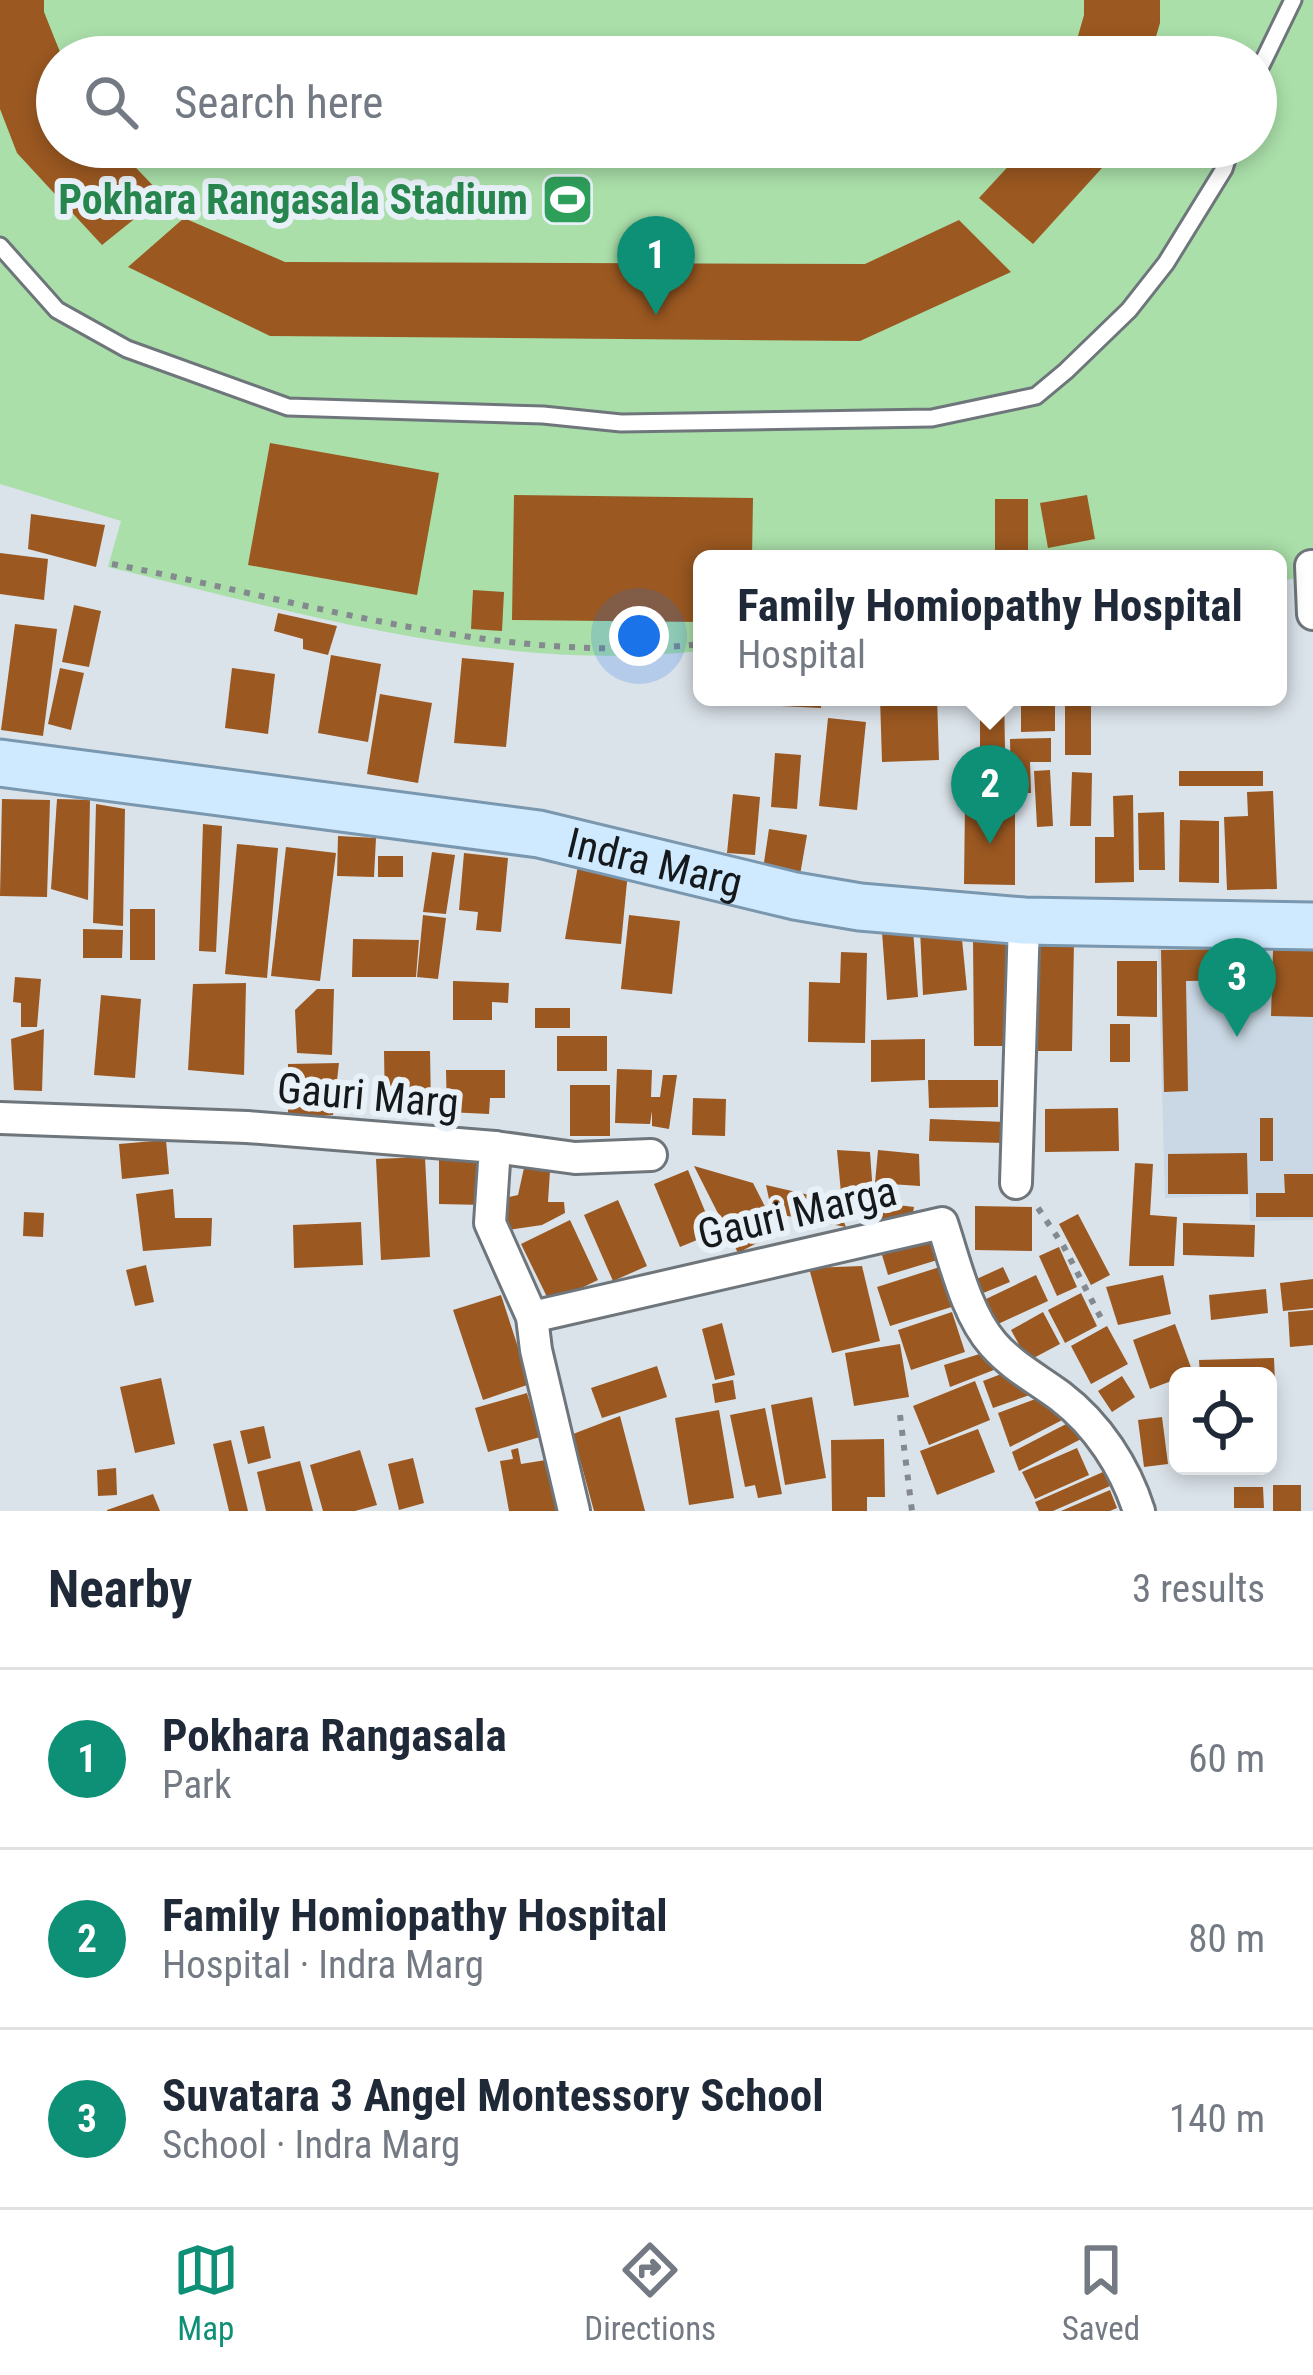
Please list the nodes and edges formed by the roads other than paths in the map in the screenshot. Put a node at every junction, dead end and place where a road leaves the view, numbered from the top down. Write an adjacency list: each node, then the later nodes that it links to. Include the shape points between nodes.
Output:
1 (1293, 0): 2 (lane)
2 (1275, 36)
3 (1225, 168): 4 (lane, via 1166,263 1066,371 1036,396 932,418 621,423 288,407 128,349 57,310)
4 (0, 246)
5 (1311, 566): 6 (street)
6 (1313, 614)
7 (0, 764): 8 (main road, Indra Marg, via 539,834 795,896)
8 (1024, 921): 9 (main road, Indra Marg); 13 (street)
9 (1313, 926)
10 (0, 1118): 11 (street, Gauri Marg)
11 (495, 1147): 12 (street, via 575,1158); 14 (street, Gauri Marg, via 490,1222)
12 (652, 1155)
13 (1016, 1183)
14 (532, 1317): 15 (street, Gauri Marg); 16 (street, Gauri Marga, via 941,1223 990,1342 1100,1435)
15 (574, 1511)
16 (1139, 1511)

